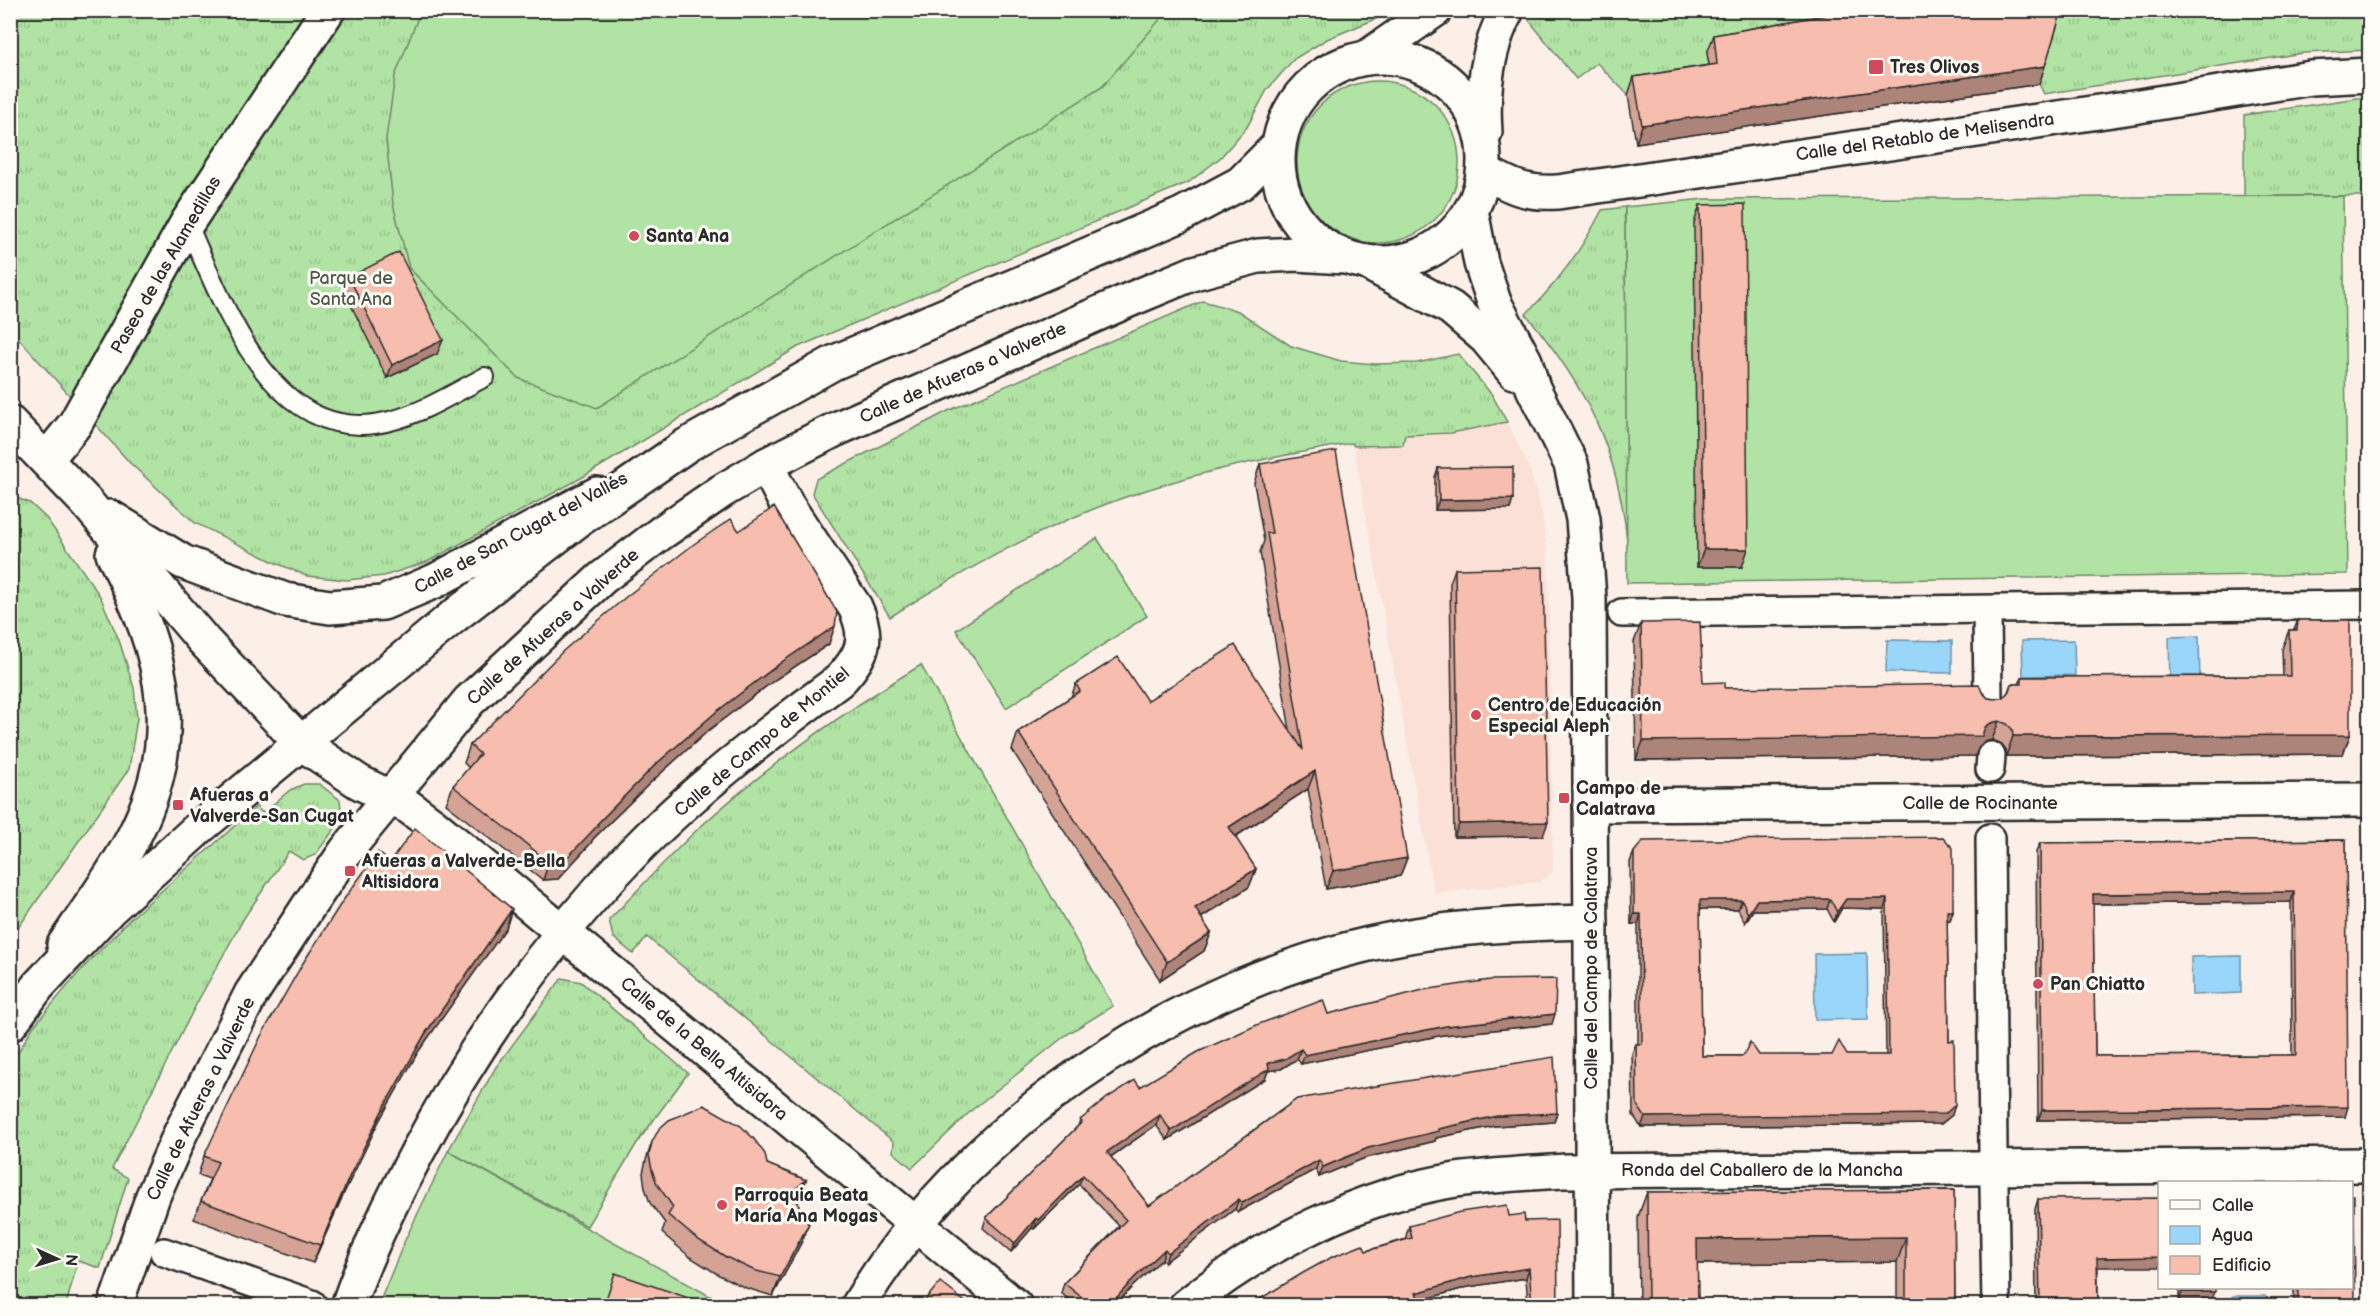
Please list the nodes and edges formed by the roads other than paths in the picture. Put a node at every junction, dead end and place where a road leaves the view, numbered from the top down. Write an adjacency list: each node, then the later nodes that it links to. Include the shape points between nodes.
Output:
1 (328, 10): 9 (street, Paseo de las Alamedillas)
2 (1435, 10): 4 (street)
3 (1507, 10): 7 (street, via 1490,55 1484,87)
4 (1366, 58): 6 (street, via 1335,67 1311,83 1294,103); 7 (street, via 1398,57 1445,80 1466,101 1479,126)
5 (2370, 75): 7 (street, Calle del Retablo de Melisendra, via 2311,78 1558,192 1530,193 1518,189)
6 (1278, 146): 10 (street, via 1281,182 1301,226 1320,246); 14 (street, via 1240,183 1181,215 833,363)
7 (1486, 163): 8 (street)
8 (1471, 210): 10 (street, via 1443,242 1420,255 1394,262); 12 (street, Calle del Campo de Calatrava, via 1481,263 1494,302 1525,361)
9 (187, 223): 11 (lane, via 253,359 287,397 319,418 357,426 389,422 418,412); 15 (street, Paseo de las Alamedillas, via 75,424)
10 (1355, 259): 12 (street, Calle del Campo de Calatrava, via 1451,308 1486,339 1521,381); 16 (street, Calle de Afueras a Valverde, via 1296,254 1258,256 1194,273 888,406)
11 (485, 377)
12 (1533, 388): 25 (street, Calle del Campo de Calatrava, via 1571,464 1583,519 1589,598)
13 (11, 425): 15 (street, Calle de San Cugat del Vallés)
14 (687, 445): 17 (street, Calle de San Cugat del Vallés, via 435,581 383,603 330,607 285,600 183,562); 22 (street, via 453,617)
15 (46, 460): 17 (street, Calle de San Cugat del Vallés)
16 (766, 465): 23 (street, Calle de Afueras a Valverde, via 722,491 602,578 468,701); 28 (street, Calle de Campo de Montiel, via 787,505 855,607 862,621 861,651 840,680 678,810 632,854)
17 (86, 502): 22 (street, Calle de San Cugat del Vallés, via 204,641); 29 (street, Calle de San Cugat del Vallés, via 135,597 150,637 160,677 164,732 147,805 127,849)
18 (2370, 605): 19 (street)
19 (1988, 610): 20 (street); 21 (street)
20 (1622, 613)
21 (1988, 703)
22 (301, 743): 23 (street, Calle de San Cugat del Vallés, via 359,782); 29 (street, via 110,909)
23 (390, 797): 28 (street, Calle de la Bella Altisidora, via 432,824); 38 (street, Calle de Afueras a Valverde, via 338,862 240,1015 153,1196)
24 (2370, 800): 25 (street, Calle de Rocinante)
25 (1590, 805): 27 (street, Calle del Campo de Calatrava)
26 (1990, 838): 31 (street)
27 (1591, 922): 33 (street, Calle del Campo de Calatrava); 35 (street, via 1426,933 1310,961 1213,998 1135,1038 1057,1090 979,1157)
28 (562, 932): 35 (street, Calle de la Bella Altisidora); 39 (street, Calle de Campo de Montiel, via 528,975 444,1102 388,1208)
29 (38, 986): 30 (street)
30 (11, 1023)
31 (1993, 1152)
32 (2370, 1166): 33 (street, Ronda del Caballero de la Mancha)
33 (1593, 1171): 42 (street, Ronda del Caballero de la Mancha, via 1454,1180 1391,1196 1327,1219 1268,1249); 43 (street, Calle del Campo de Calatrava)
34 (1994, 1185): 44 (street)
35 (916, 1224): 40 (street); 41 (street, Calle de la Bella Altisidora)
36 (164, 1252): 37 (street)
37 (312, 1304)
38 (115, 1305)
39 (348, 1305)
40 (858, 1305)
41 (1015, 1305)
42 (1186, 1305)
43 (1593, 1305)
44 (1996, 1305)

